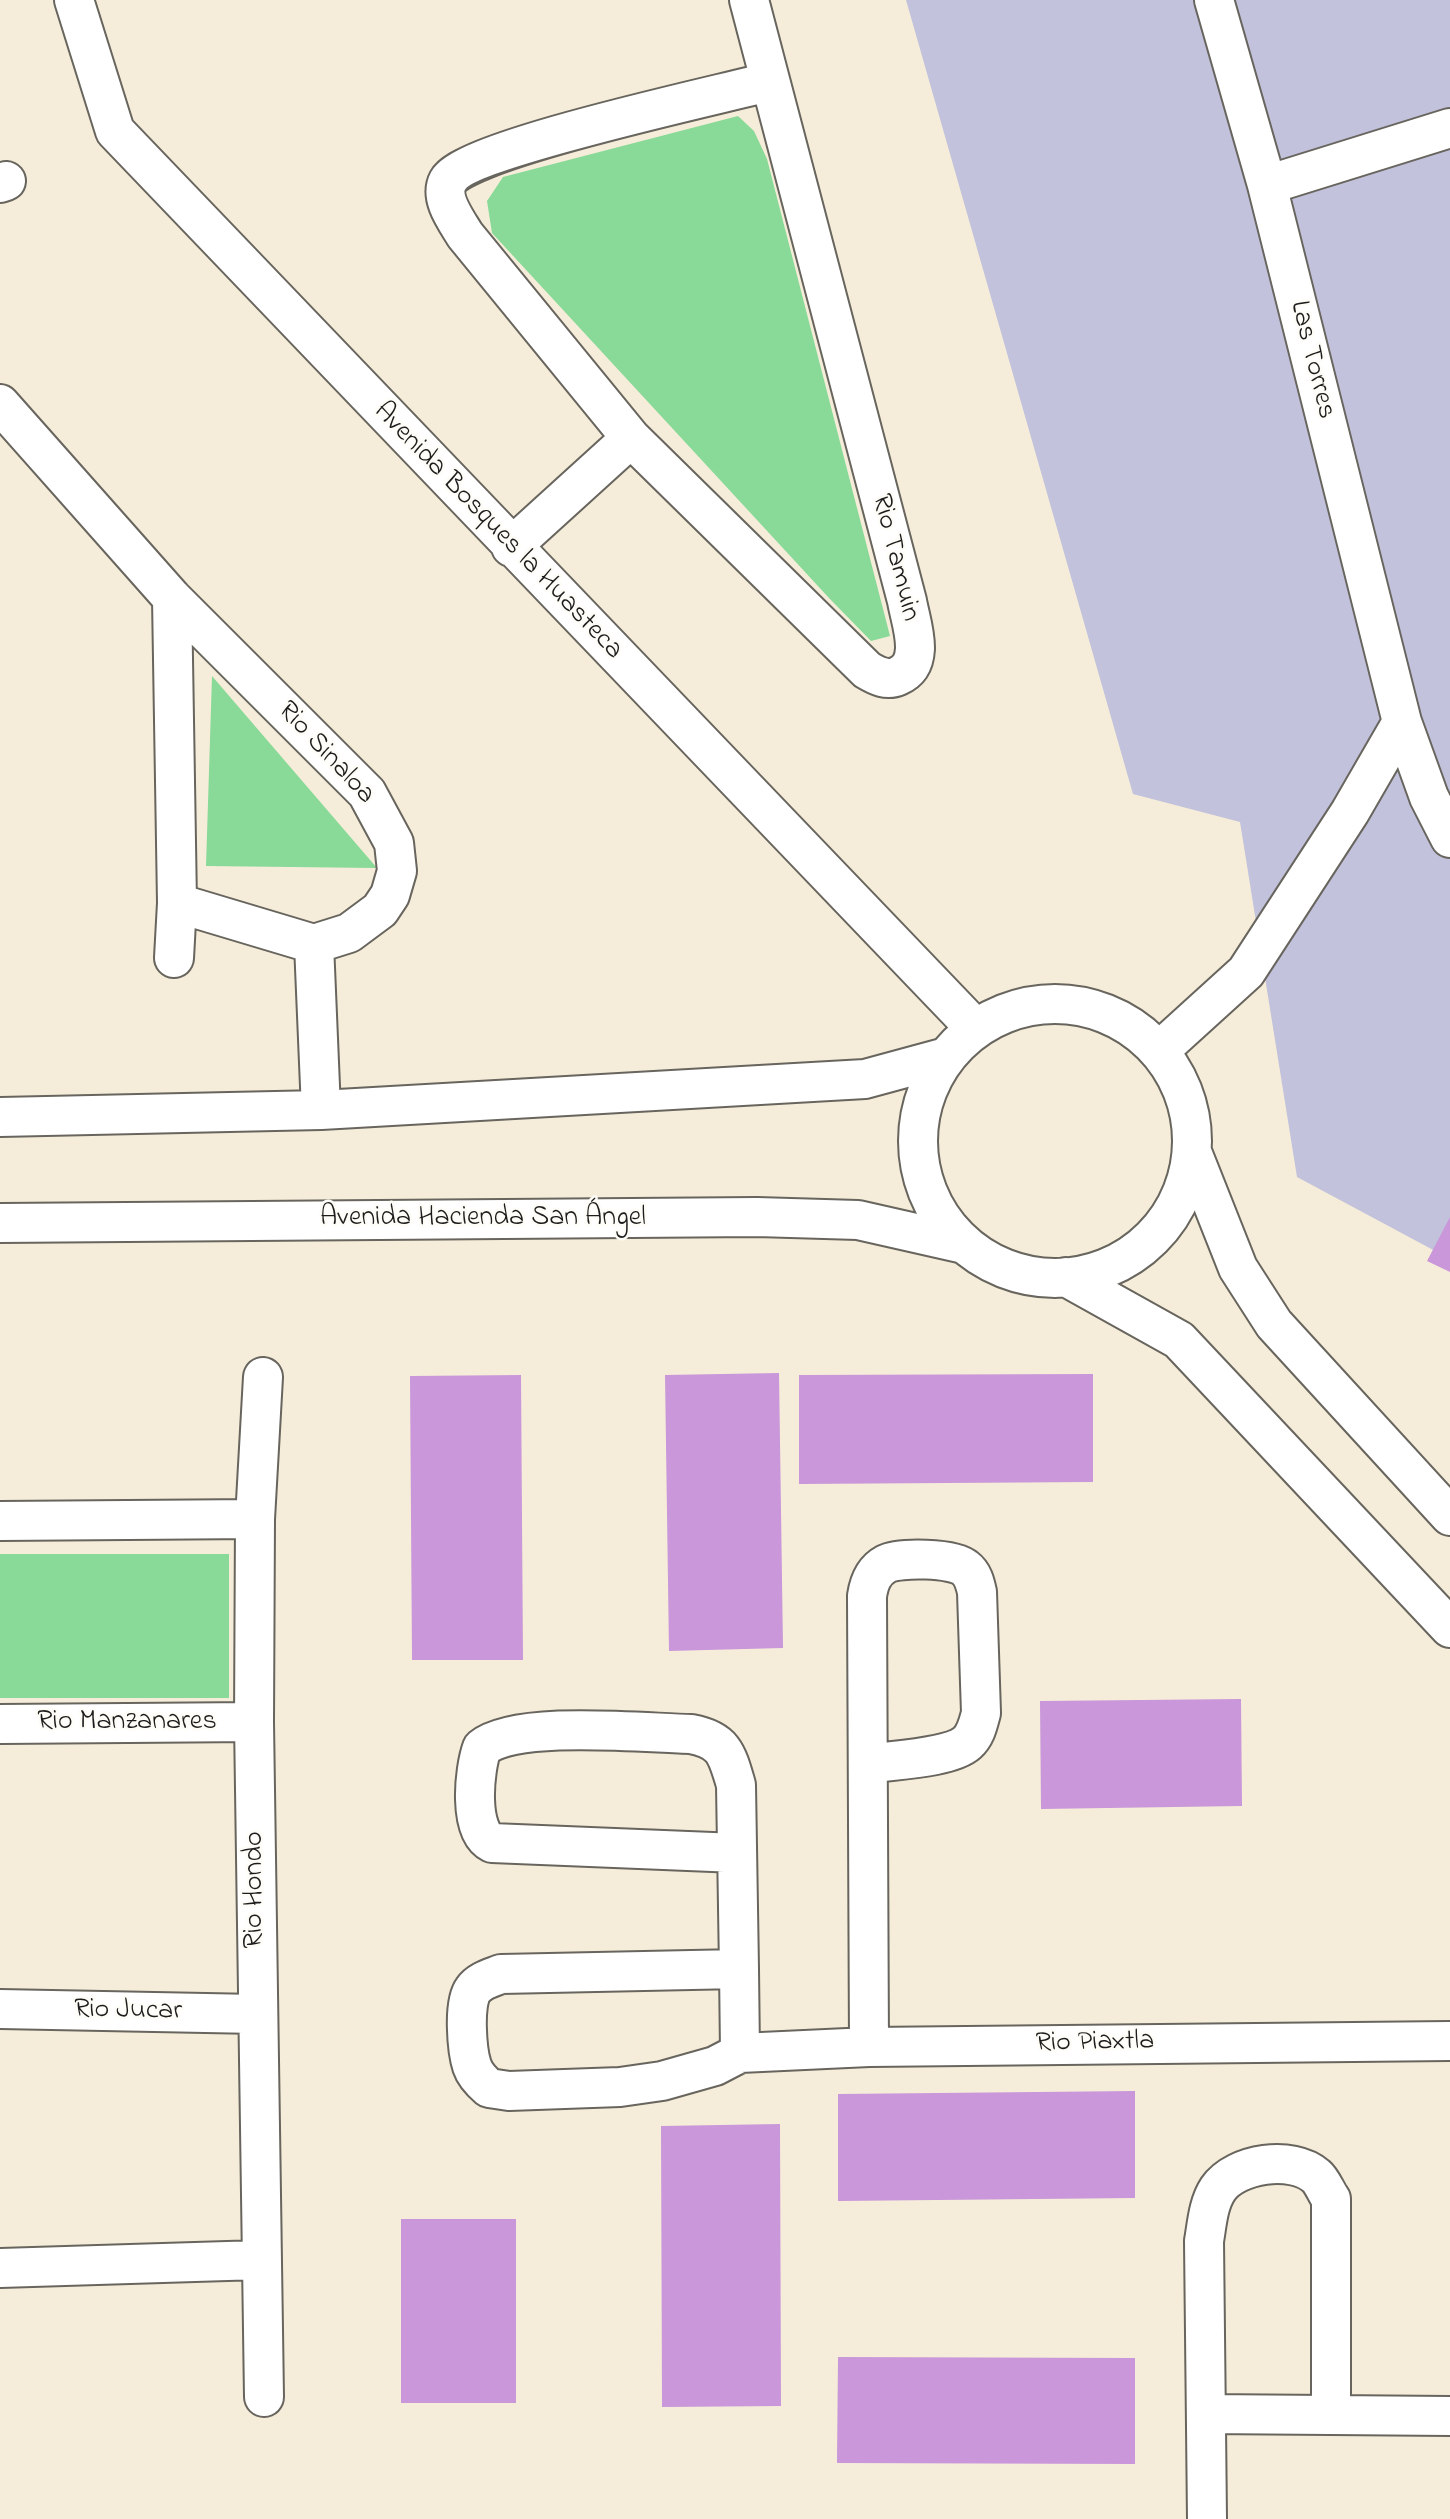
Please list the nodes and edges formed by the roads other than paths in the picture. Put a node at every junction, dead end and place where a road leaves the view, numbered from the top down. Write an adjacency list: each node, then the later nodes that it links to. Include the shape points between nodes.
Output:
1 (74, 0): 9 (street, Avenida Bosques la Huasteca, via 114,131)
2 (749, 0): 4 (street, Rio Tamuin)
3 (1214, 0): 6 (street, Las Torres)
4 (768, 82): 8 (street, Rio Tamuin, via 508,149 461,167 448,181 450,211 464,234); 8 (street, Rio Tamuin, via 907,601 915,644 914,660 907,671 896,678 880,678 867,670)
5 (1450, 128): 6 (street)
6 (1267, 185): 11 (street, Las Torres)
7 (0, 404): 10 (street, Rio Sinaloa)
8 (631, 438): 9 (street)
9 (511, 547): 16 (street, Avenida Bosques la Huasteca)
10 (172, 598): 13 (street); 14 (street, Rio Sinaloa, via 367,793 394,843 397,871 380,910 349,933)
11 (1402, 722): 12 (street, Las Torres, via 1429,797); 17 (street, via 1350,812 1246,972)
12 (1450, 838)
13 (177, 903): 14 (street); 15 (street)
14 (314, 944): 19 (street)
15 (174, 958)
16 (976, 1029): 17 (street, via 1005,1013 1038,1005 1071,1005 1134,1028); 18 (street)
17 (1159, 1051): 21 (street, via 1186,1098)
18 (946, 1057): 19 (street, via 865,1079); 23 (street, via 920,1114 918,1158 931,1200)
19 (321, 1110): 20 (street)
20 (0, 1117)
21 (1192, 1152): 24 (street, via 1177,1205 1162,1228 1119,1262); 26 (street, via 1229,1249 1274,1324)
22 (0, 1223): 23 (street, Avenida Hacienda San Ángel, via 757,1217 858,1220)
23 (964, 1244): 24 (street, via 1012,1271)
24 (1066, 1278): 29 (street, via 1179,1340)
25 (263, 1377): 27 (street, Rio Hondo)
26 (1450, 1516)
27 (255, 1519): 28 (street); 30 (street, Rio Hondo)
28 (0, 1521)
29 (1450, 1628)
30 (254, 1722): 31 (street, Rio Manzanares); 36 (street, Rio Hondo)
31 (0, 1724)
32 (869, 1764): 32 (street, via 870,1581 886,1564 903,1560 964,1566 977,1592 981,1713 977,1730 967,1744 951,1751); 38 (street)
33 (737, 1853): 33 (street, via 736,1785 728,1757 708,1737 526,1732 492,1740 482,1748 475,1786 478,1829 492,1843); 34 (street)
34 (739, 1969): 39 (street); 39 (street, via 501,1974 473,1989 468,2001 468,2051 472,2068 489,2088 509,2091 662,2081 716,2066)
35 (0, 2009): 36 (street, Rio Jucar)
36 (257, 2014): 40 (street, Rio Hondo)
37 (1450, 2041): 38 (street, Rio Piaxtla)
38 (869, 2046): 39 (street, Rio Piaxtla)
39 (740, 2053)
40 (260, 2260): 41 (street); 42 (street, Rio Hondo)
41 (0, 2267)
42 (264, 2397)
43 (1206, 2414): 44 (street); 44 (street, via 1204,2241 1211,2204 1233,2174 1251,2166 1273,2165 1316,2176 1331,2199); 46 (street)
44 (1331, 2415): 45 (street)
45 (1450, 2416)
46 (1208, 2519)

